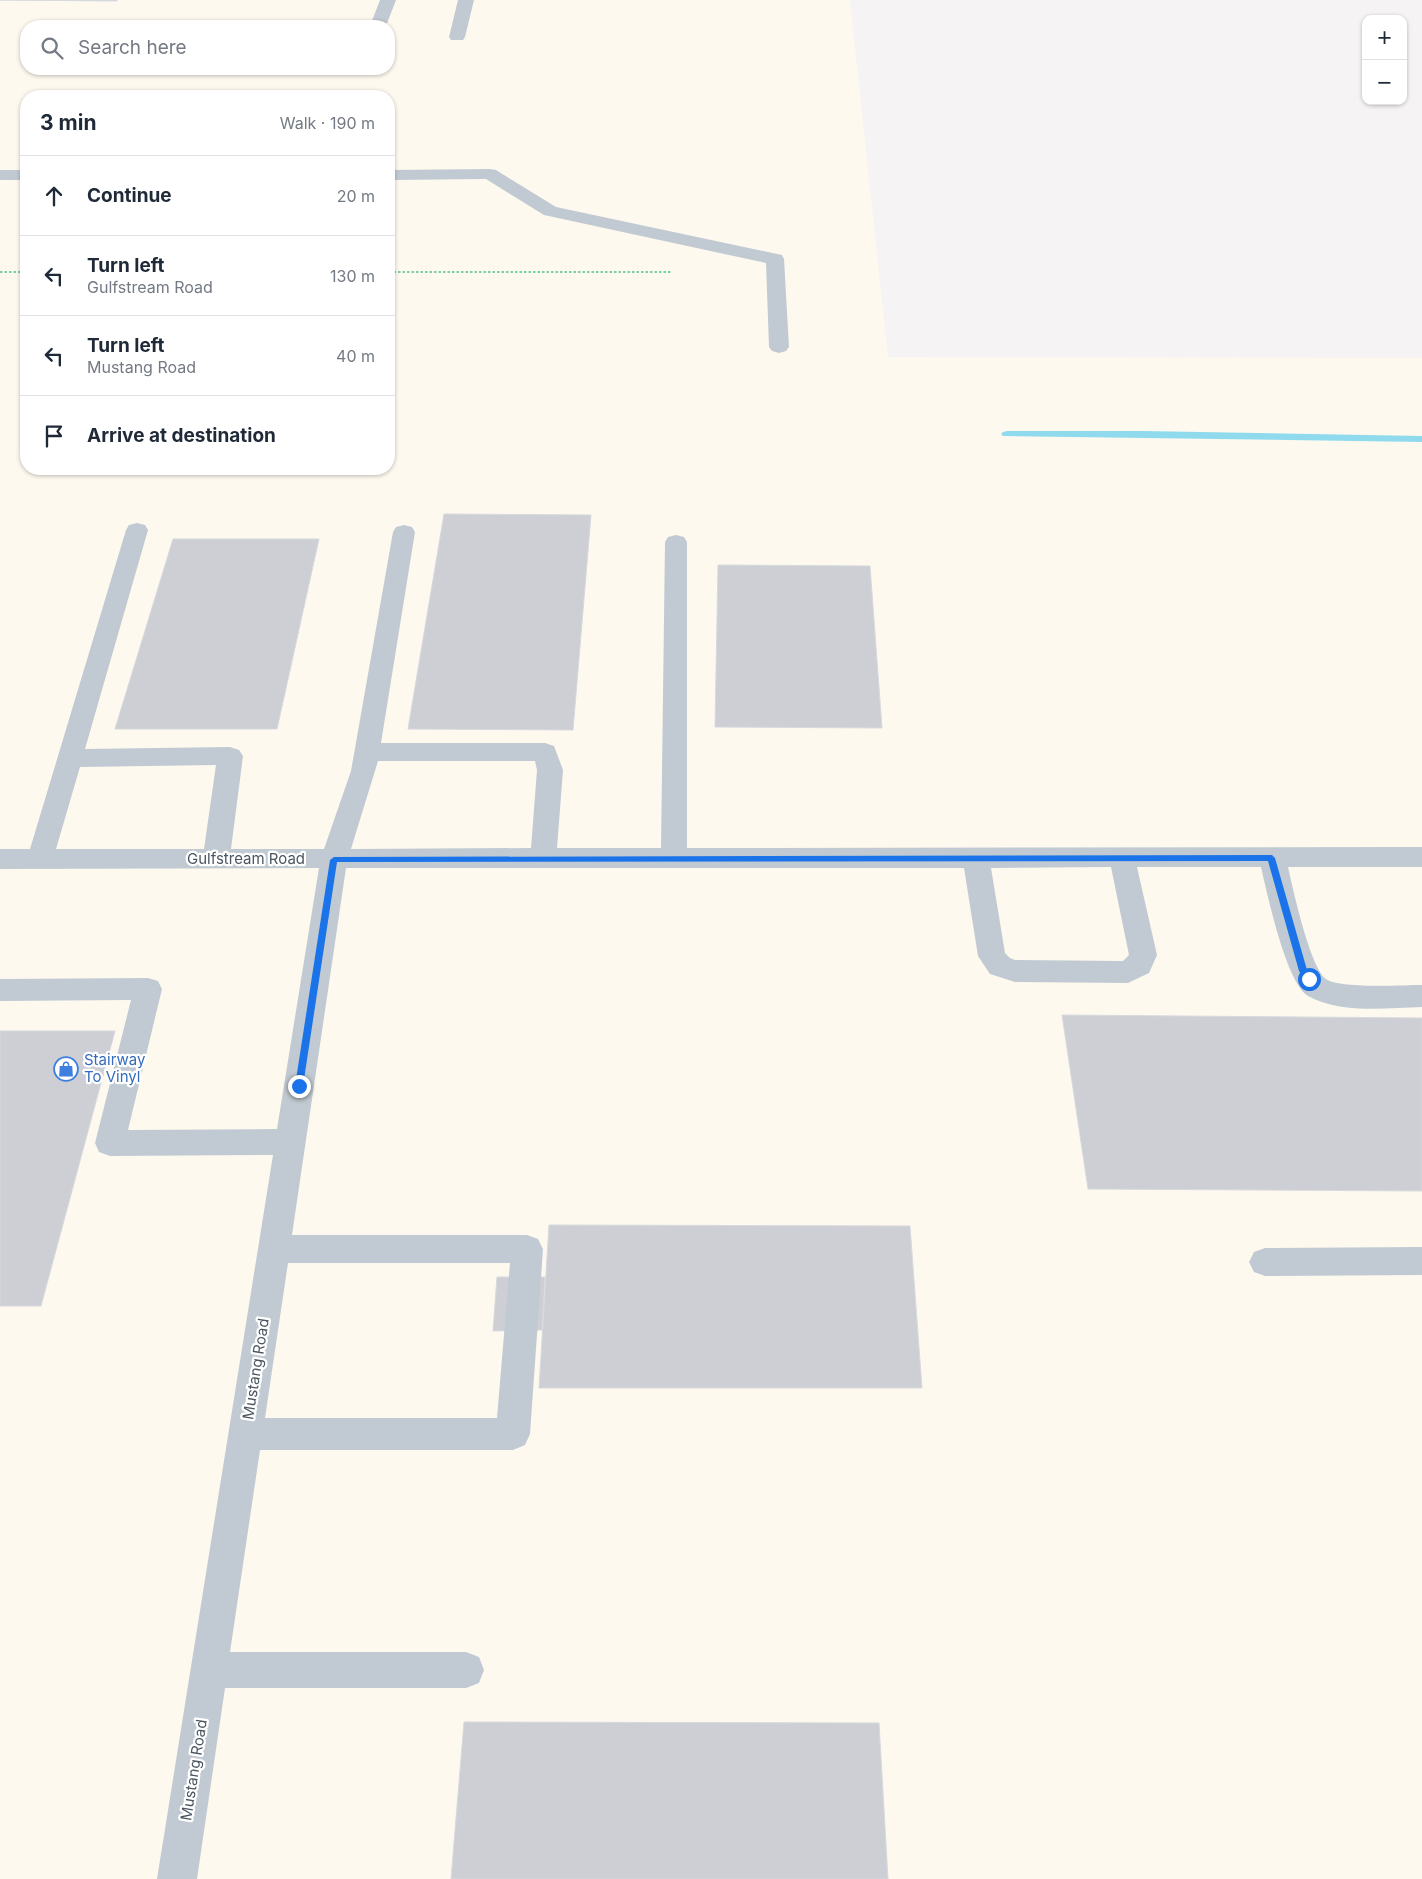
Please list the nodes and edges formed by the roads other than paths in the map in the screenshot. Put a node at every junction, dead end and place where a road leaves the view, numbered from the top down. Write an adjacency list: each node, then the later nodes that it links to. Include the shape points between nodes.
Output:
1 (388, 0): 3 (street)
2 (466, 0): 4 (street)
3 (380, 20)
4 (457, 36)
5 (0, 175): 6 (street)
6 (20, 175)
7 (395, 175): 8 (street, via 490,174 550,211 775,259)
8 (778, 347)
9 (137, 530): 13 (street)
10 (404, 532): 12 (street, Mustang Road)
11 (676, 542): 19 (street)
12 (368, 752): 18 (street, via 545,752 550,770); 23 (street, Mustang Road)
13 (70, 758): 21 (street); 22 (street, via 230,756)
14 (1422, 857): 17 (street, Gulfstream Road)
15 (976, 858): 16 (street, Gulfstream Road); 16 (street, via 992,956 1000,966 1015,971 1128,972 1139,965 1143,955); 19 (street, Gulfstream Road)
16 (1122, 858): 17 (street, Gulfstream Road)
17 (1272, 858): 25 (street, via 1304,971 1315,987 1338,995)
18 (543, 859): 19 (street, Gulfstream Road); 23 (street, Gulfstream Road)
19 (674, 859)
20 (0, 860): 21 (street, Gulfstream Road)
21 (40, 860): 22 (street, Gulfstream Road)
22 (216, 860): 23 (street, Gulfstream Road)
23 (334, 860): 26 (street, Mustang Road)
24 (0, 990): 26 (street, via 148,989 110,1143)
25 (1422, 996)
26 (290, 1142): 27 (street, Mustang Road)
27 (274, 1249): 30 (street, Mustang Road); 30 (street, via 526,1249 513,1434)
28 (1422, 1261): 29 (street)
29 (1265, 1262)
30 (246, 1434): 31 (street, Mustang Road)
31 (209, 1670): 32 (street); 33 (street, Mustang Road)
32 (466, 1670)
33 (177, 1879)

